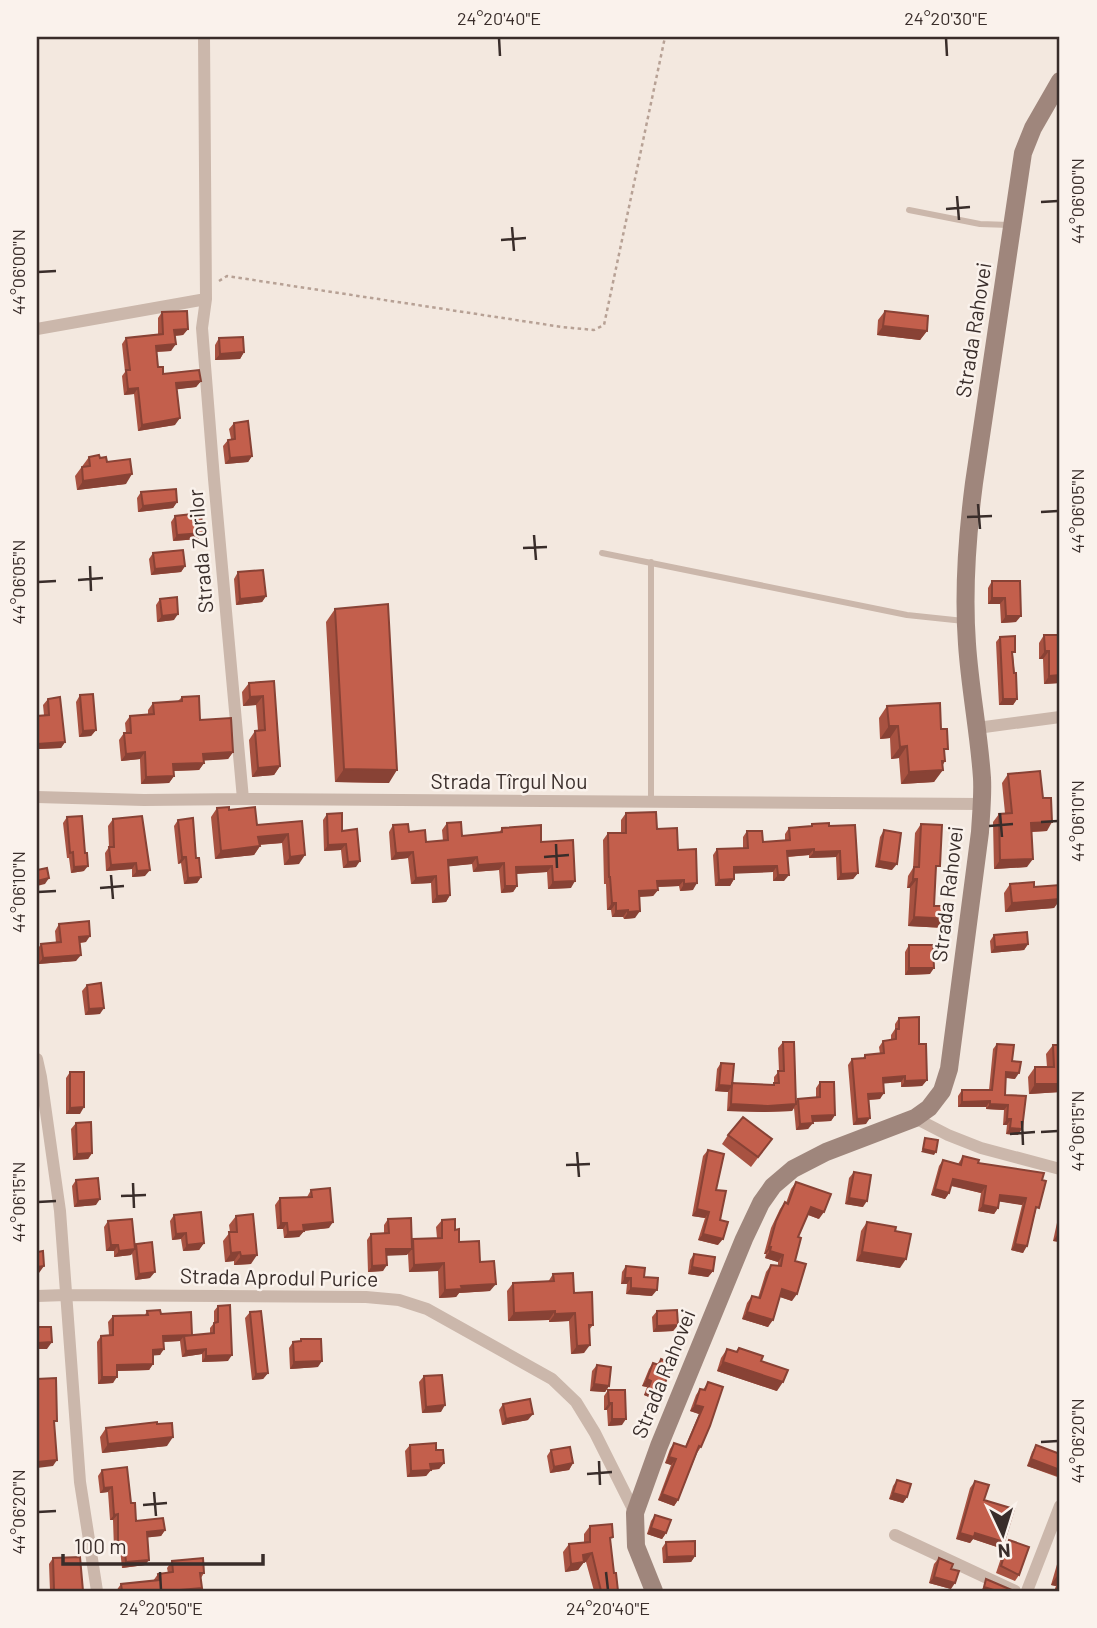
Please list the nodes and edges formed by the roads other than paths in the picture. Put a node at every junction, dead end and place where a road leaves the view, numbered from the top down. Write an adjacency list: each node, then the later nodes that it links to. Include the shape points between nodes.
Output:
1 (204, 37): 5 (street, Strada Zorilor)
2 (1060, 81): 4 (main road, Strada Rahovei, via 1023,153)
3 (909, 210): 4 (lane)
4 (1012, 225): 9 (main road, Strada Rahovei, via 968,534)
5 (206, 299): 6 (street); 13 (street, Strada Zorilor, via 202,328)
6 (37, 329)
7 (602, 554): 8 (lane)
8 (651, 562): 9 (lane, via 907,615); 14 (lane)
9 (966, 622): 11 (main road, Strada Rahovei)
10 (1060, 717): 11 (street)
11 (977, 728): 15 (main road, Strada Rahovei)
12 (37, 797): 13 (street, Strada Tîrgul Nou)
13 (243, 799): 14 (street, Strada Tîrgul Nou)
14 (651, 802): 15 (street, Strada Tîrgul Nou)
15 (981, 804): 17 (main road, Strada Rahovei, via 949,1069 942,1091)
16 (37, 1059): 19 (street, via 60,1211)
17 (915, 1118): 18 (street, via 981,1148); 22 (main road, Strada Rahovei, via 793,1169 761,1203)
18 (1060, 1169)
19 (66, 1295): 20 (street, Strada Aprodul Purice); 22 (street, Strada Aprodul Purice, via 366,1297 427,1309 552,1379 576,1402); 24 (street, via 80,1482)
20 (37, 1296)
21 (1060, 1506): 27 (street)
22 (635, 1513): 25 (main road, Strada Rahovei, via 636,1546)
23 (895, 1535): 26 (street)
24 (97, 1591)
25 (654, 1591)
26 (1015, 1591)
27 (1027, 1591)

